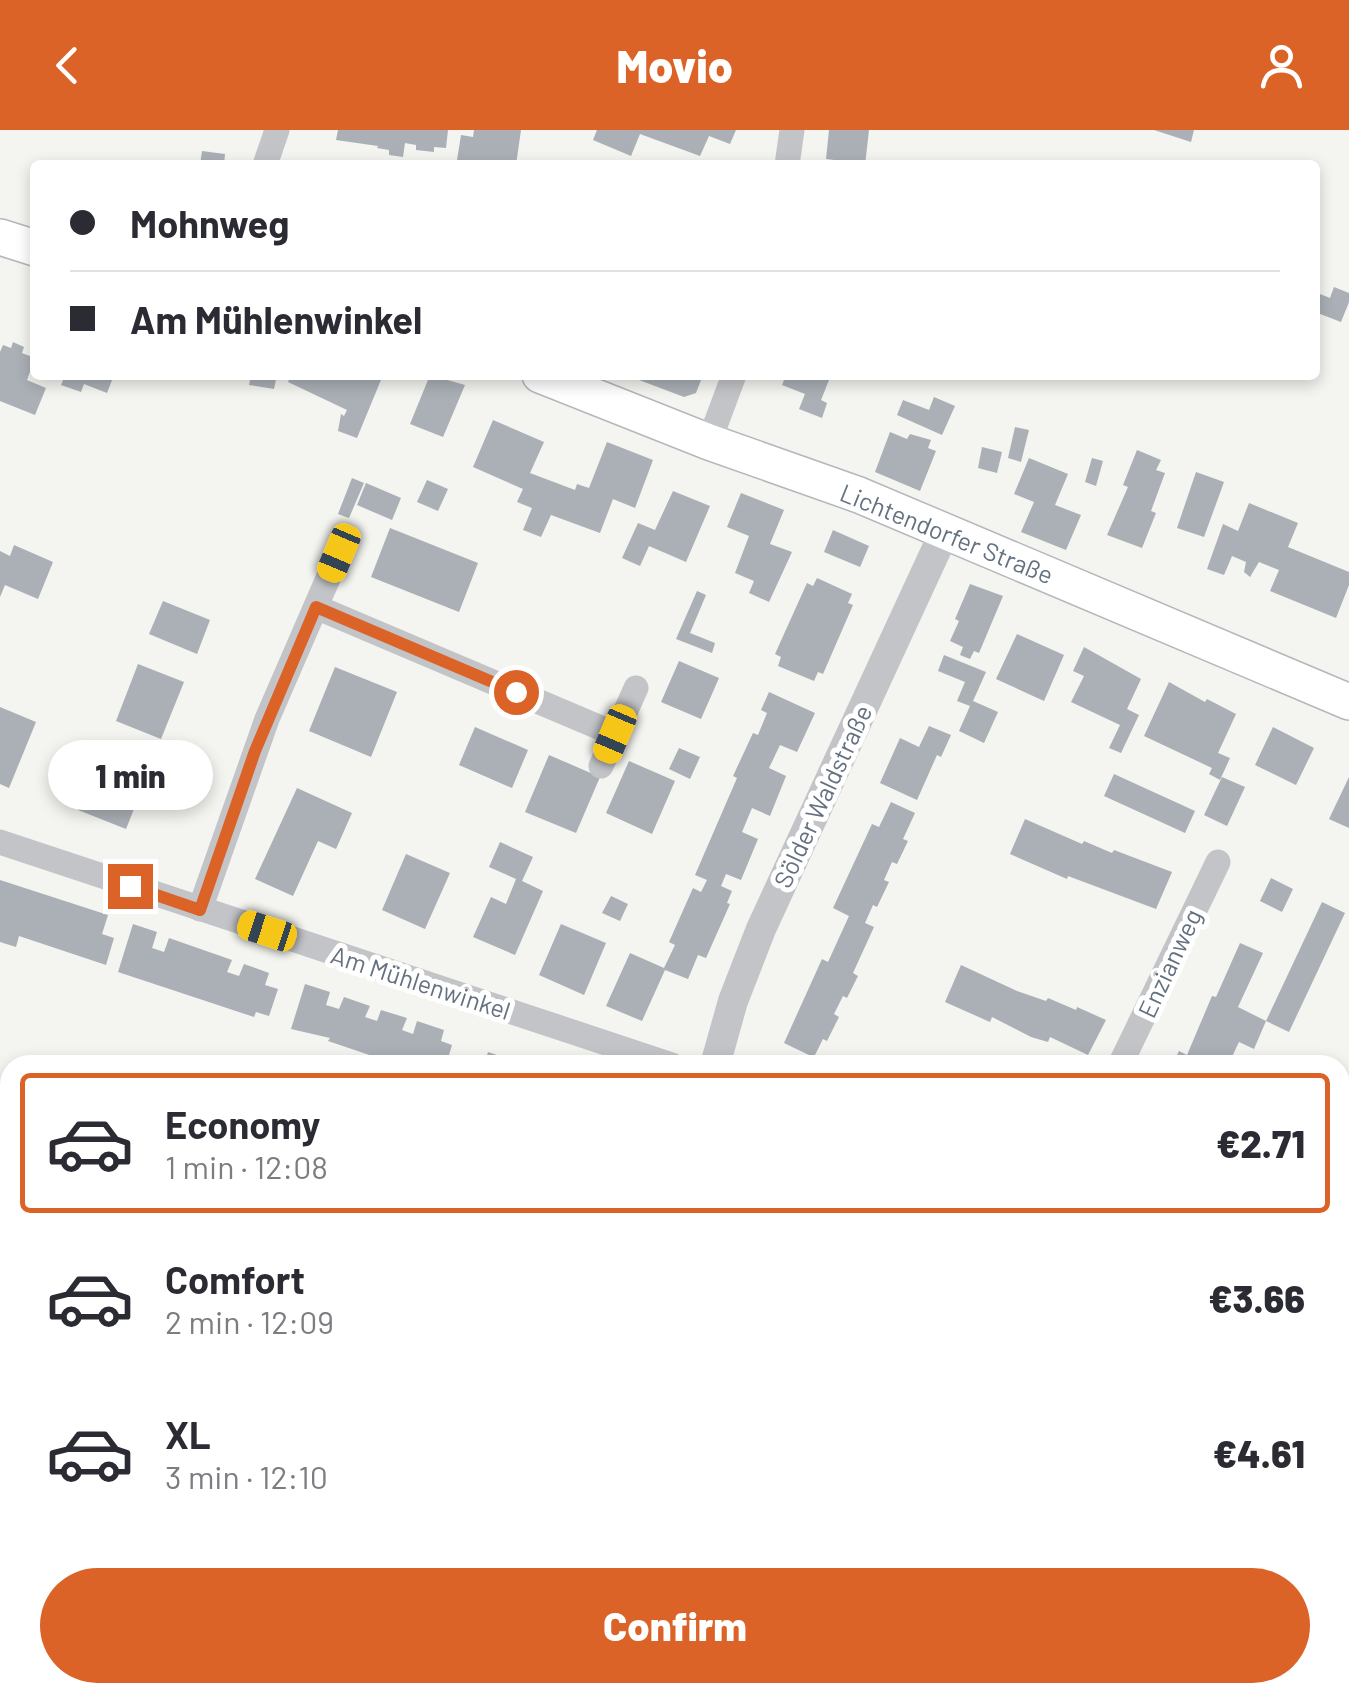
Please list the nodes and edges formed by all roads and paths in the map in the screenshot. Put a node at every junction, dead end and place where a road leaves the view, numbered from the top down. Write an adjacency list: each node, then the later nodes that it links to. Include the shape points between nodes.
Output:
1 (277, 130): 3 (street)
2 (792, 130): 4 (street)
3 (267, 160)
4 (788, 160)
5 (0, 238): 6 (main road)
6 (30, 247)
7 (553, 380): 9 (main road, Lichtendorfer Straße)
8 (732, 380): 9 (street)
9 (709, 442): 10 (main road, Lichtendorfer Straße, via 860,495)
10 (944, 533): 14 (main road, Lichtendorfer Straße); 21 (street, Sölder Waldstraße, via 761,929)
11 (339, 553): 12 (street)
12 (316, 607): 15 (street); 19 (street, via 261,735)
13 (636, 688): 15 (street)
14 (1349, 702)
15 (615, 734): 16 (street)
16 (601, 766)
17 (0, 842): 19 (street, Am Mühlenwinkel)
18 (1218, 862): 22 (street, Enzianweg)
19 (200, 910): 20 (street, Am Mühlenwinkel)
20 (642, 1055)
21 (718, 1055)
22 (1125, 1055)

